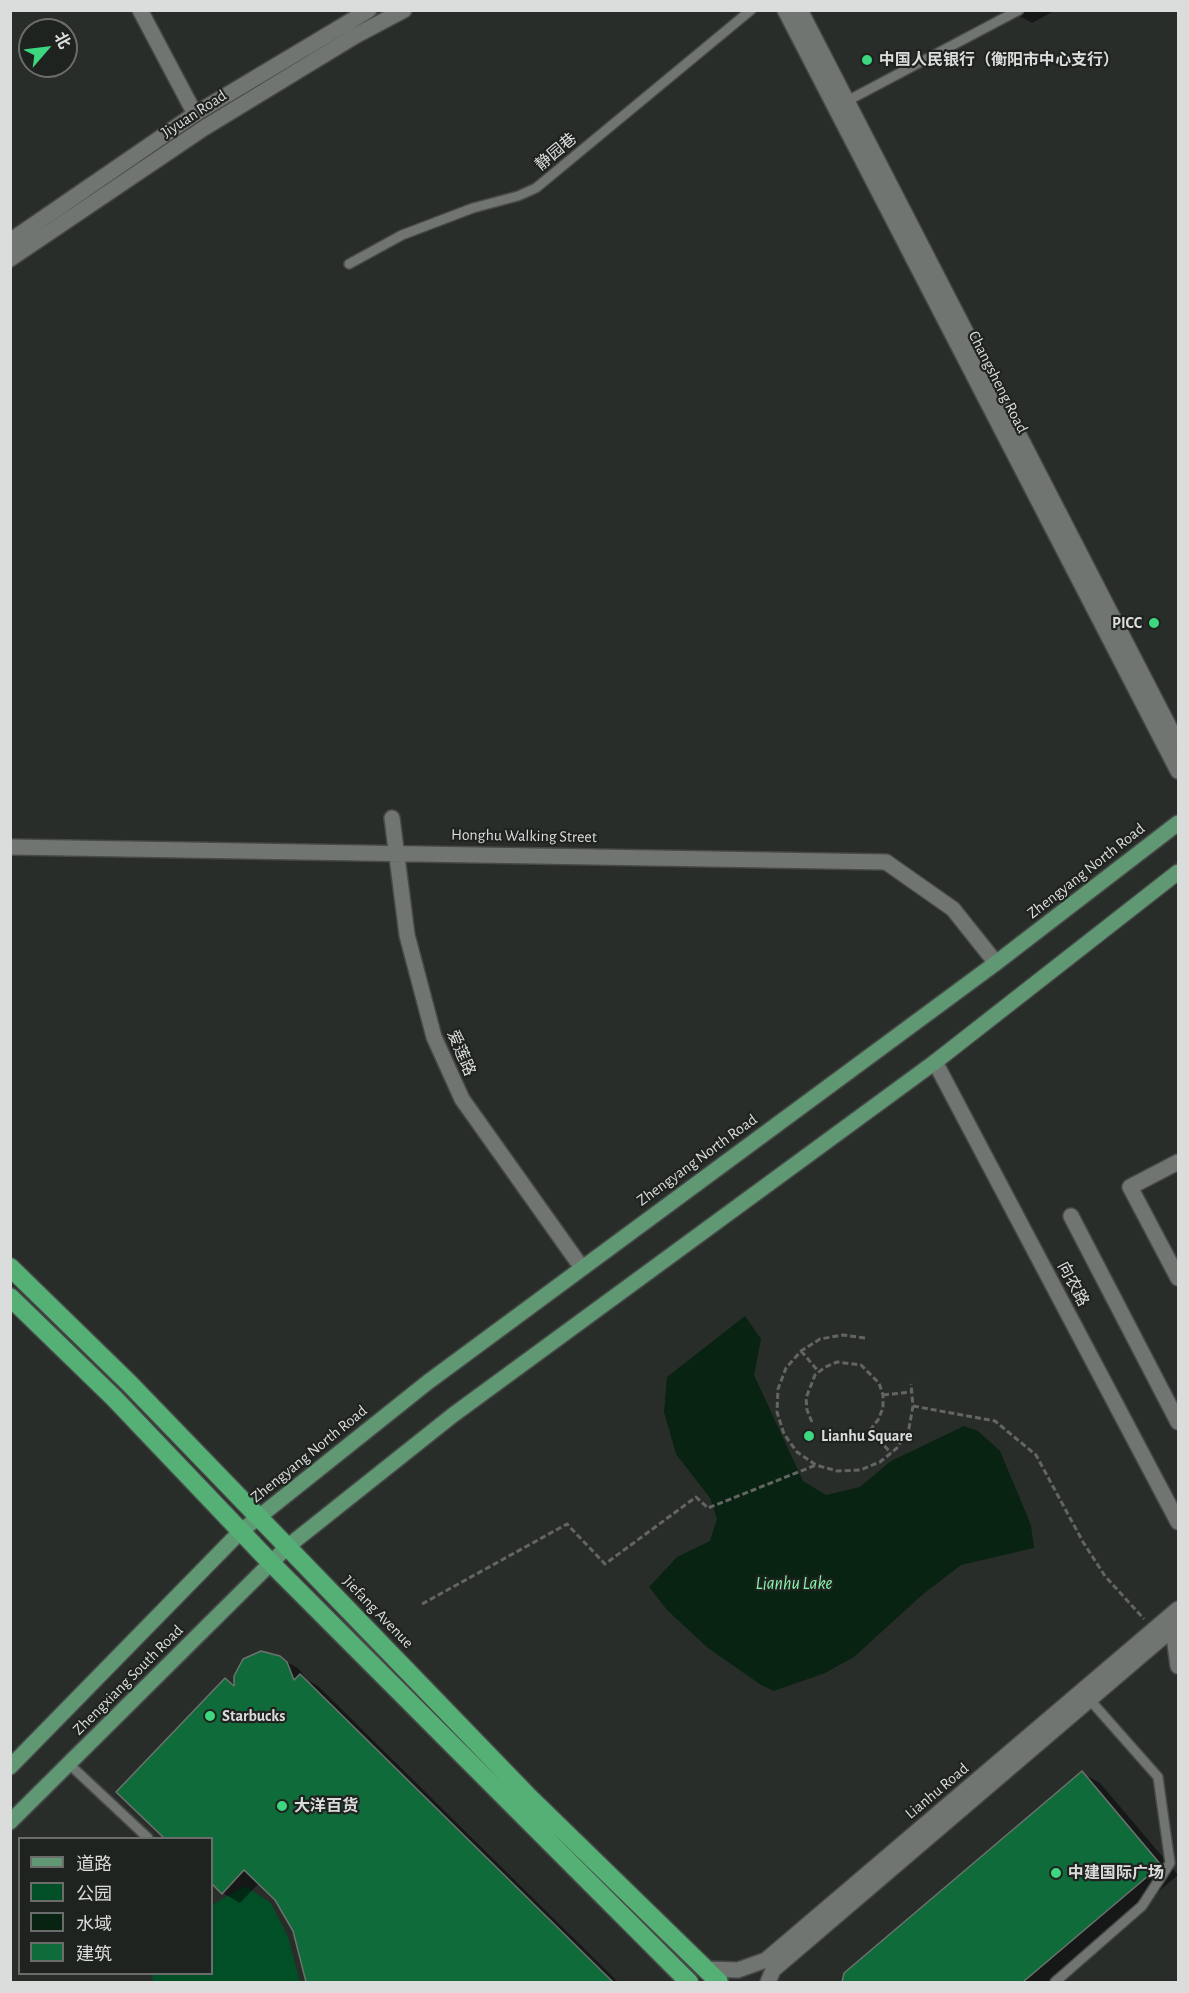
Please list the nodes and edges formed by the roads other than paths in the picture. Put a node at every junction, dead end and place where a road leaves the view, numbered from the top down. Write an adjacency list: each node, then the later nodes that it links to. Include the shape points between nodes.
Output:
1 (140, 10): 9 (street)
2 (369, 10): 9 (street, Jiyuan Road)
3 (404, 10): 11 (street, Jiyuan Road, via 204,128)
4 (751, 10): 12 (lane, 静园巷, via 536,188 412,231)
5 (785, 10): 14 (street, Changsheng Road)
6 (800, 10): 8 (street, Changsheng Road)
7 (1019, 10): 8 (lane)
8 (847, 101): 13 (street, Changsheng Road)
9 (195, 114): 10 (street, Jiyuan Road)
10 (10, 241)
11 (10, 259)
12 (349, 264)
13 (1179, 744)
14 (1179, 771)
15 (392, 818): 18 (street, 爱莲路)
16 (1179, 823): 20 (main road, Zhengyang North Road)
17 (10, 847): 18 (street, Honghu Walking Street)
18 (397, 854): 20 (street, Honghu Walking Street, via 886,862 953,909); 25 (street, 爱莲路, via 407,935 434,1037 462,1099)
19 (1179, 872): 21 (main road)
20 (996, 963): 25 (main road, Zhengyang North Road)
21 (935, 1062): 30 (street, 向农路); 32 (main road, via 453,1415)
22 (1179, 1162): 26 (street, via 1130,1187)
23 (1071, 1216): 28 (street)
24 (10, 1267): 29 (highway, Jiefang Avenue)
25 (582, 1268): 29 (main road, Zhengyang North Road, via 428,1382)
26 (1179, 1278)
27 (10, 1297): 31 (highway, via 114,1398)
28 (1179, 1422)
29 (259, 1518): 31 (main road, Zhengyang North Road); 32 (highway, Jiefang Avenue)
30 (1179, 1522)
31 (240, 1532): 33 (highway); 39 (main road, Zhengxiang South Road)
32 (287, 1547): 33 (main road); 43 (highway, Jiefang Avenue, via 530,1798)
33 (271, 1563): 38 (main road, Zhengxiang South Road); 44 (highway)
34 (1179, 1609): 43 (street, Lianhu Road, via 766,1960 738,1970)
35 (1176, 1627): 36 (street); 37 (street, Lianhu Road)
36 (1179, 1666)
37 (1090, 1700): 42 (lane, via 1158,1777); 46 (street, Lianhu Road, via 773,1971)
38 (69, 1764): 40 (main road, Zhengxiang South Road); 41 (lane)
39 (10, 1767)
40 (10, 1822)
41 (146, 1837)
42 (1174, 1862): 47 (lane, via 1142,1906)
43 (705, 1969): 45 (highway, Jiefang Avenue)
44 (689, 1983)
45 (718, 1983)
46 (768, 1983)
47 (1055, 1983)

